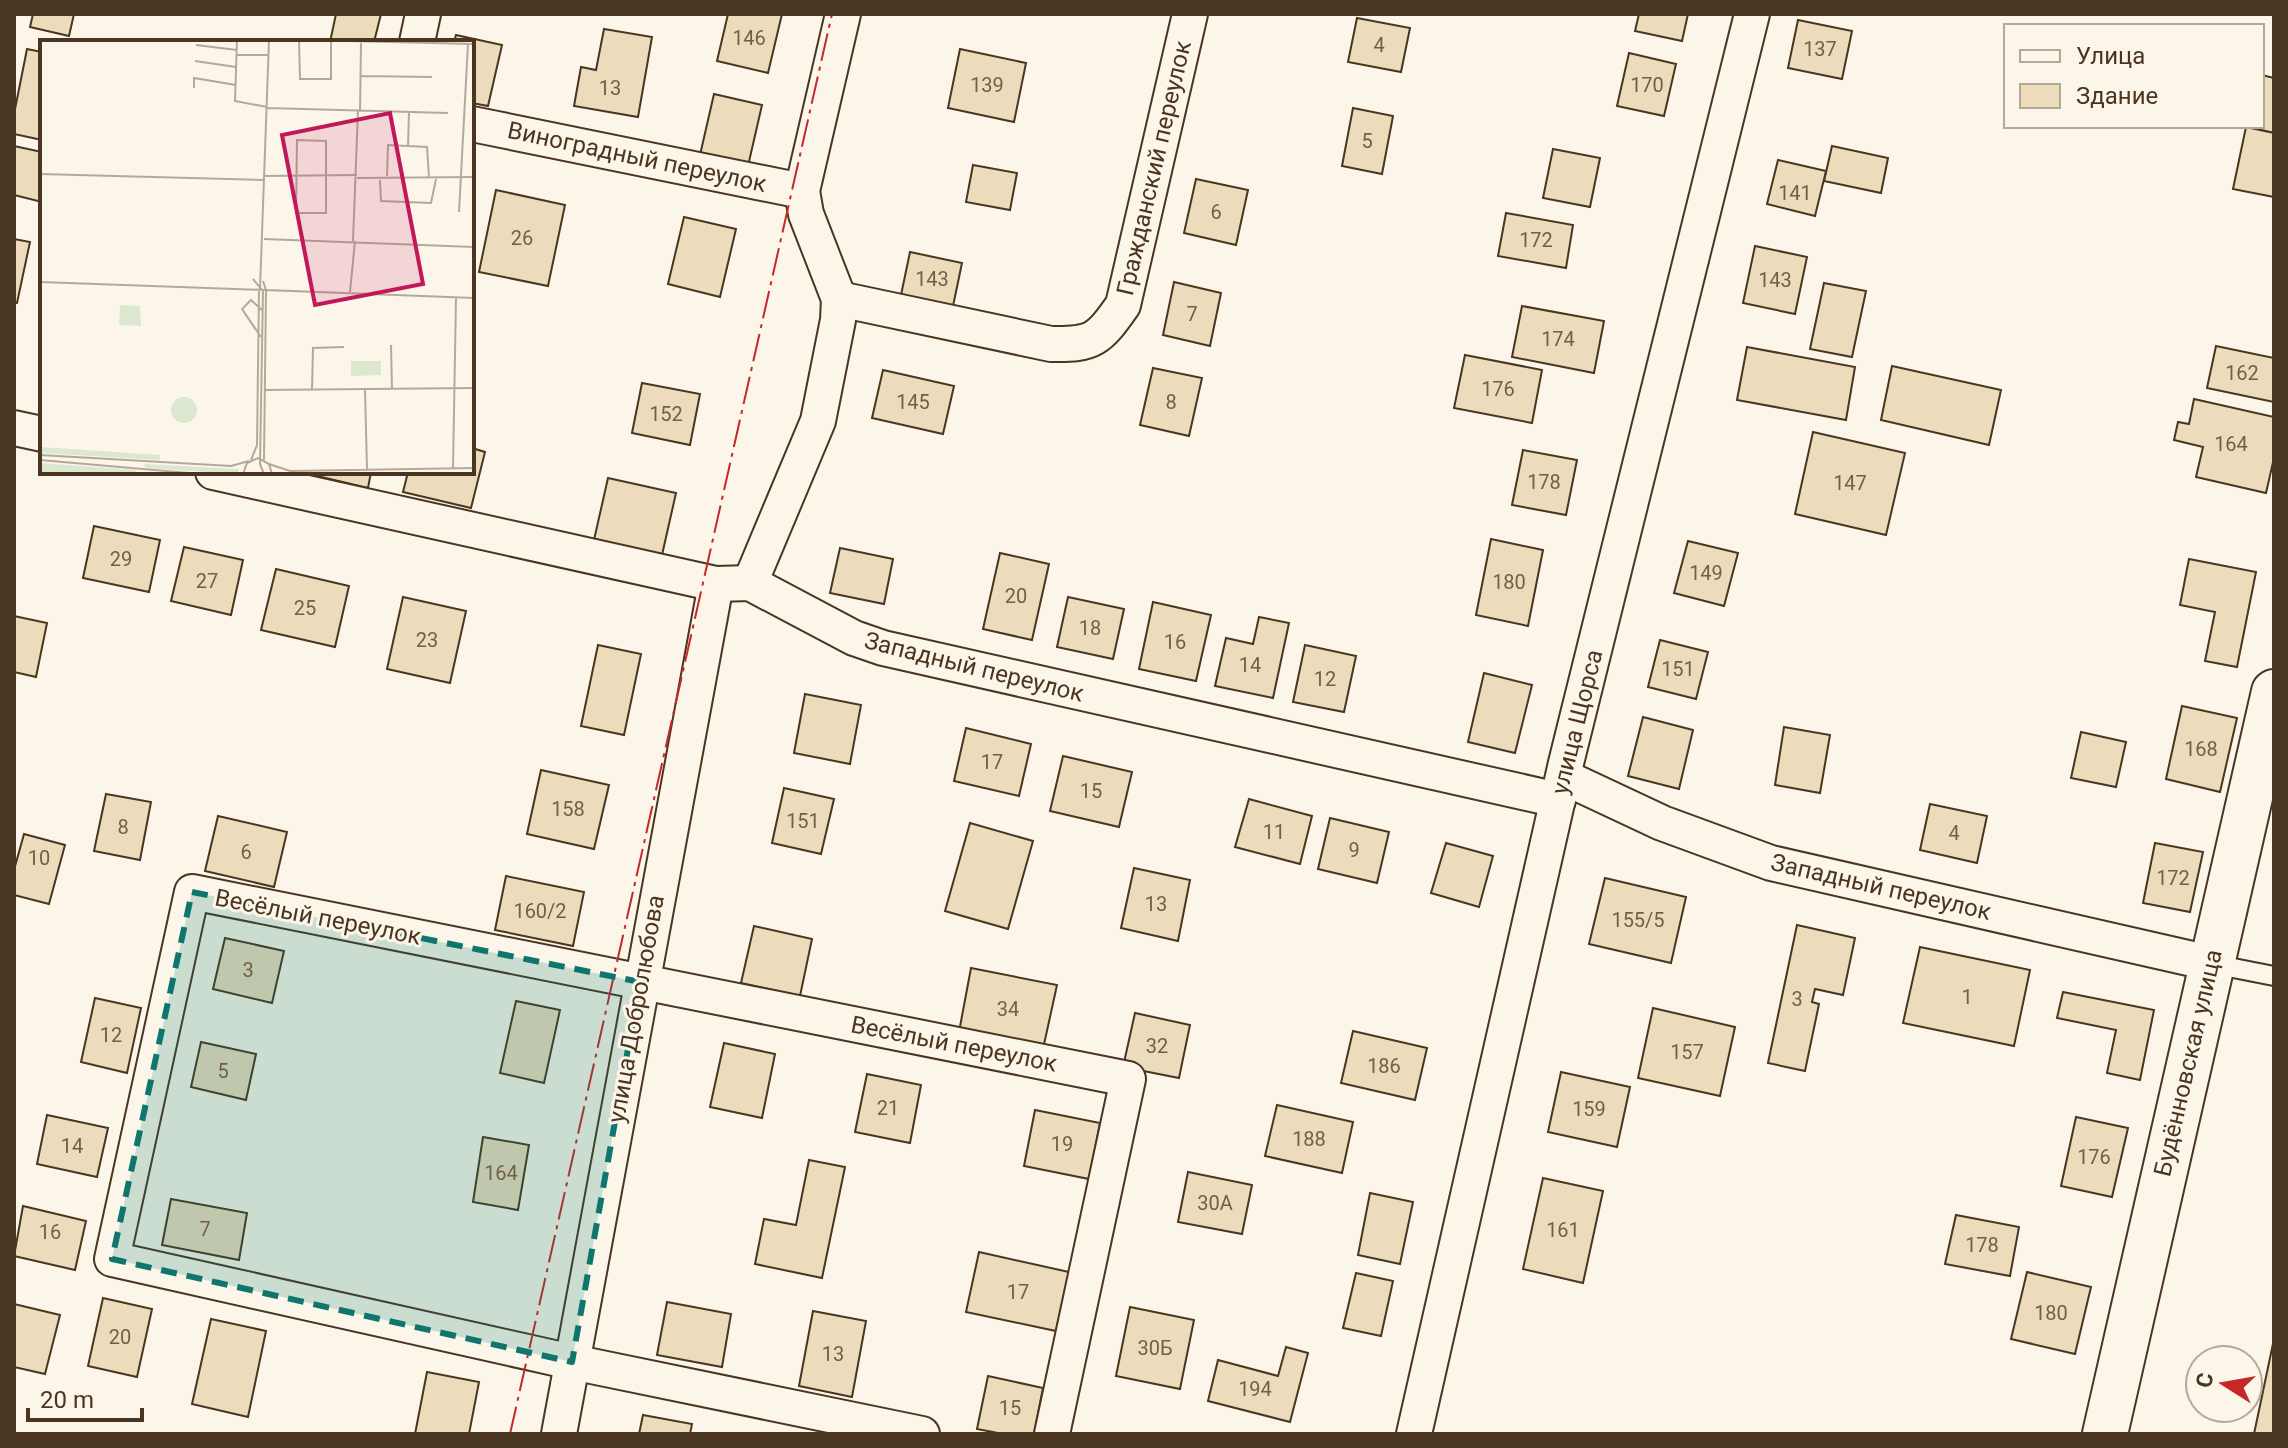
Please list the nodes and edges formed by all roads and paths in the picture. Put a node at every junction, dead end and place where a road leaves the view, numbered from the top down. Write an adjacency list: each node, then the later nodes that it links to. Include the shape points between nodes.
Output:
1 (423, 14): 5 (street)
2 (843, 14): 7 (street)
3 (1190, 14): 8 (street, Гражданский переулок, via 1123,305 1103,334 1083,345 1051,344)
4 (1752, 14): 15 (street, улица Щорса)
5 (417, 40)
6 (474, 124): 7 (street, Виноградный переулок)
7 (802, 191): 8 (street)
8 (839, 299): 12 (street, via 818,421)
9 (14, 428): 10 (street)
10 (40, 434)
11 (222, 474): 13 (street, Западный переулок)
12 (750, 583): 13 (street, Западный переулок); 15 (street, Западный переулок, via 883,648)
13 (716, 584): 18 (street, улица Добролюбова)
14 (2274, 692): 16 (street, Будённовская улица)
15 (1561, 789): 16 (street, Западный переулок, via 1771,863); 23 (street, улица Щорса)
16 (2210, 963): 17 (lane); 24 (street, Будённовская улица)
17 (2274, 976)
18 (640, 982): 19 (street, улица Добролюбова); 19 (street, Весёлый переулок, via 192,892 112,1259); 22 (street, Весёлый переулок, via 1128,1079)
19 (572, 1362): 20 (street, улица Добролюбова); 21 (street, Весёлый переулок)
20 (559, 1434)
21 (922, 1434)
22 (1052, 1434)
23 (1414, 1434)
24 (2105, 1434)

